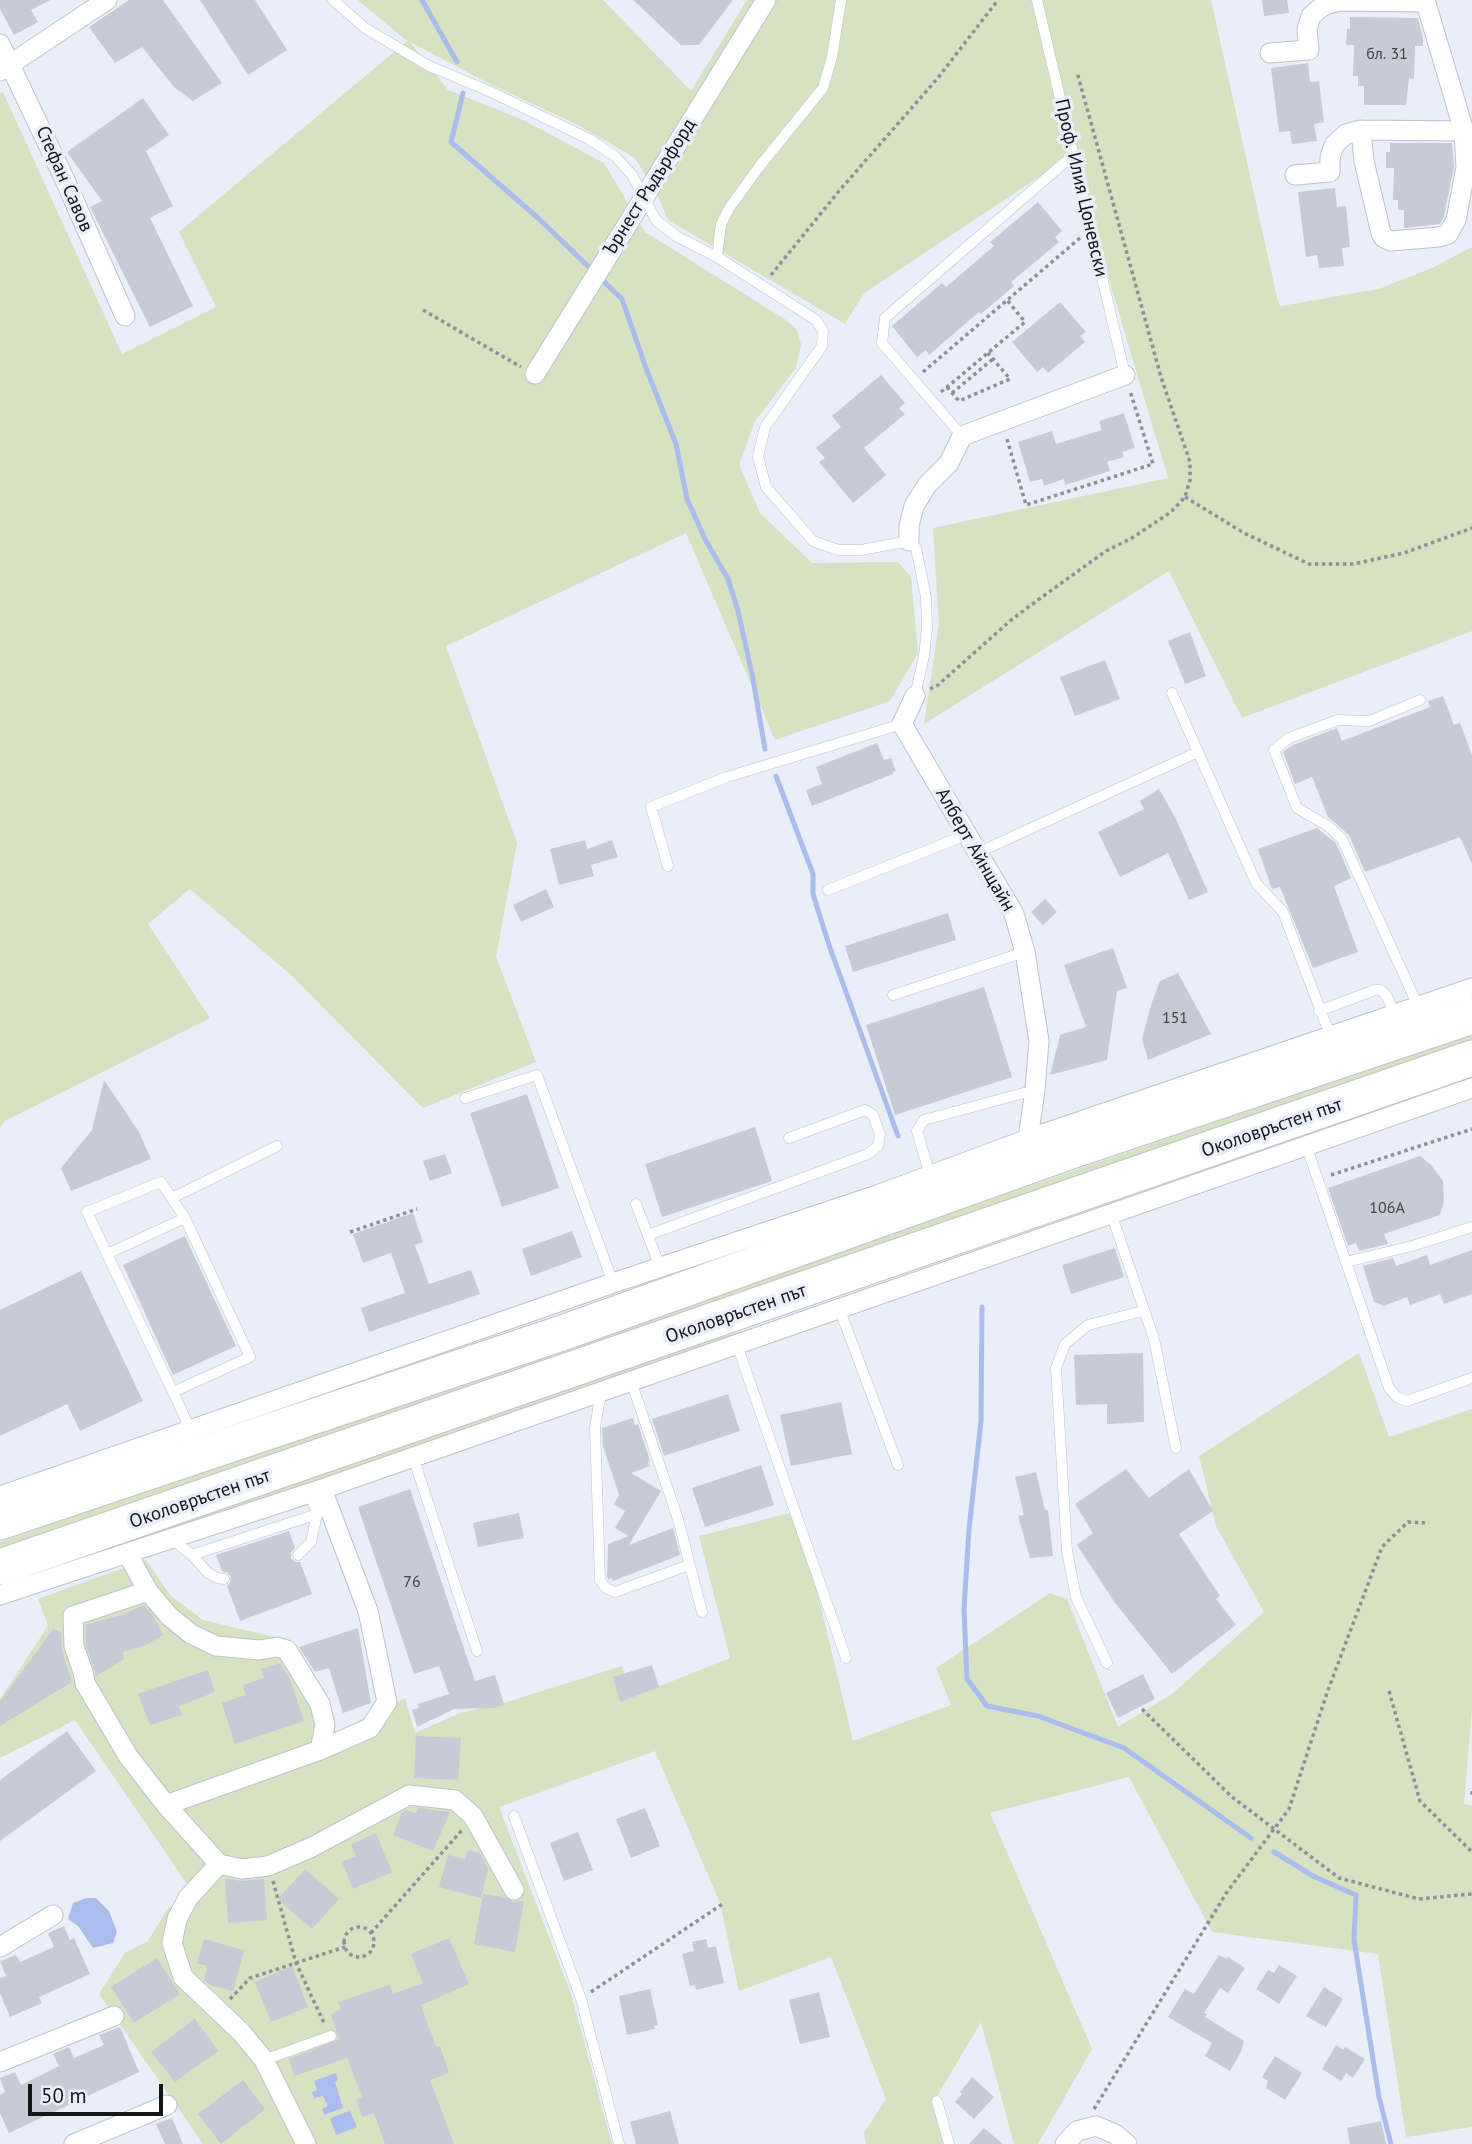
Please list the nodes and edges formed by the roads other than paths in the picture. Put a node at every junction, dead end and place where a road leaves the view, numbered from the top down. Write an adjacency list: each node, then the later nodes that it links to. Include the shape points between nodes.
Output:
1 (107, 0): 9 (street)
2 (333, 0): 14 (lane, via 365,27 429,66 589,139 615,156)
3 (766, 0): 14 (street, Ърнест Ръдърфорд)
4 (841, 0): 15 (lane, via 823,88 730,206 721,224)
5 (1037, 0): 12 (lane, Проф. Илия Цоневски)
6 (1425, 1): 8 (street, via 1324,5 1311,16 1309,50); 11 (street)
7 (0, 44): 9 (street, Стефан Савов)
8 (1270, 53)
9 (5, 68): 16 (street, Стефан Савов, via 59,166)
10 (1361, 130): 11 (street); 11 (street, via 1381,233 1391,241 1439,237 1452,229 1466,167); 13 (street, via 1346,134 1334,145 1330,172)
11 (1464, 131)
12 (1072, 156): 18 (lane, Проф. Илия Цоневски); 19 (lane, via 885,318 882,343)
13 (1295, 175)
14 (644, 197): 15 (lane, via 656,220); 17 (street, Ърнест Ръдърфорд)
15 (717, 257): 20 (lane, via 816,320 823,331 822,346 765,427 758,457 766,487 813,541 838,550)
16 (125, 316)
17 (535, 374)
18 (1125, 375): 19 (street)
19 (962, 436): 20 (street, via 948,463 914,506)
20 (909, 541): 22 (lane, via 919,557 926,597 925,656)
21 (1172, 693): 25 (lane)
22 (915, 696): 24 (street)
23 (1420, 700): 33 (lane, via 1360,723 1338,720 1289,738 1274,750 1297,808 1342,839)
24 (902, 723): 26 (street, Алберт Айнщайн); 28 (lane, via 727,777 651,807)
25 (1198, 752): 27 (lane); 34 (lane, via 1256,883 1283,912)
26 (966, 835): 27 (street, Алберт Айнщайн); 29 (lane)
27 (977, 853): 30 (street, Алберт Айнщайн, via 1014,914)
28 (668, 866)
29 (828, 890)
30 (1026, 952): 32 (lane); 40 (street, Алберт Айнщайн, via 1039,1041)
31 (1472, 988): 33 (street)
32 (892, 995)
33 (1418, 1006): 35 (street)
34 (1319, 1011): 35 (lane, via 1381,990); 37 (lane)
35 (1395, 1013): 37 (street)
36 (1472, 1016): 71 (highway, Околовръстен път, via 1070,1151 562,1333)
37 (1330, 1035): 43 (street)
38 (1472, 1058): 77 (highway, Околовръстен път)
39 (1472, 1088): 44 (street)
40 (1035, 1090): 43 (street, Алберт Айнщайн); 46 (lane, via 924,1120 917,1131)
41 (465, 1098): 56 (lane, via 537,1075)
42 (789, 1138): 52 (lane, via 865,1110 873,1115 880,1134 877,1146 868,1154)
43 (1028, 1139): 46 (street)
44 (1306, 1145): 49 (street); 54 (lane)
45 (277, 1146): 47 (lane)
46 (930, 1175): 55 (street)
47 (172, 1198): 50 (lane); 53 (lane, via 161,1182 88,1212)
48 (636, 1204): 52 (lane)
49 (1111, 1213): 57 (street); 58 (lane)
50 (185, 1218): 53 (lane); 63 (lane, via 250,1357)
51 (1472, 1227): 54 (lane)
52 (648, 1235): 55 (lane)
53 (107, 1254): 63 (lane)
54 (1346, 1262): 60 (lane, via 1396,1397 1407,1401)
55 (660, 1267): 56 (street)
56 (613, 1283): 64 (street)
57 (839, 1308): 59 (street); 67 (lane)
58 (1143, 1311): 65 (lane, via 1154,1339); 84 (lane, via 1088,1325 1065,1344 1056,1368 1067,1551 1076,1597)
59 (737, 1345): 61 (street); 83 (lane)
60 (1472, 1378)
61 (631, 1381): 62 (street); 76 (lane)
62 (601, 1391): 66 (street); 76 (lane, via 595,1428 600,1580 615,1592)
63 (173, 1392): 64 (lane)
64 (191, 1430): 69 (street)
65 (1176, 1448)
66 (413, 1457): 68 (street); 82 (lane)
67 (898, 1465)
68 (316, 1491): 70 (lane); 72 (street); 85 (street, via 368,1611 387,1702 370,1728)
69 (0, 1496)
70 (317, 1514): 74 (lane); 75 (lane, via 311,1542)
71 (0, 1522)
72 (172, 1538): 73 (street); 74 (lane)
73 (127, 1553): 79 (street); 80 (street)
74 (192, 1555): 78 (lane, via 208,1573)
75 (298, 1555)
76 (689, 1565): 81 (lane)
77 (0, 1567)
78 (224, 1579)
79 (148, 1591): 85 (street, via 191,1634 216,1646 287,1650 320,1704 325,1725); 86 (street, via 74,1616 74,1646 85,1684 128,1756)
80 (0, 1595)
81 (702, 1612)
82 (477, 1651)
83 (846, 1658)
84 (1107, 1662)
85 (320, 1750): 86 (street)
86 (166, 1805): 88 (street)
87 (514, 1816): 101 (lane, via 581,1999)
88 (219, 1864): 89 (street, via 242,1869 268,1866 409,1796 455,1800 473,1816); 94 (street, via 188,1898 177,1919 173,1943 183,1976)
89 (514, 1890)
90 (53, 1915): 91 (street)
91 (0, 1947)
92 (114, 2016): 95 (street)
93 (331, 2036): 94 (lane)
94 (264, 2060): 100 (street)
95 (0, 2062)
96 (937, 2101): 102 (lane)
97 (167, 2105): 99 (street)
98 (1079, 2134): 103 (street, via 1115,2134)
99 (75, 2144)
100 (306, 2144)
101 (619, 2144)
102 (948, 2144)
103 (1126, 2144)

